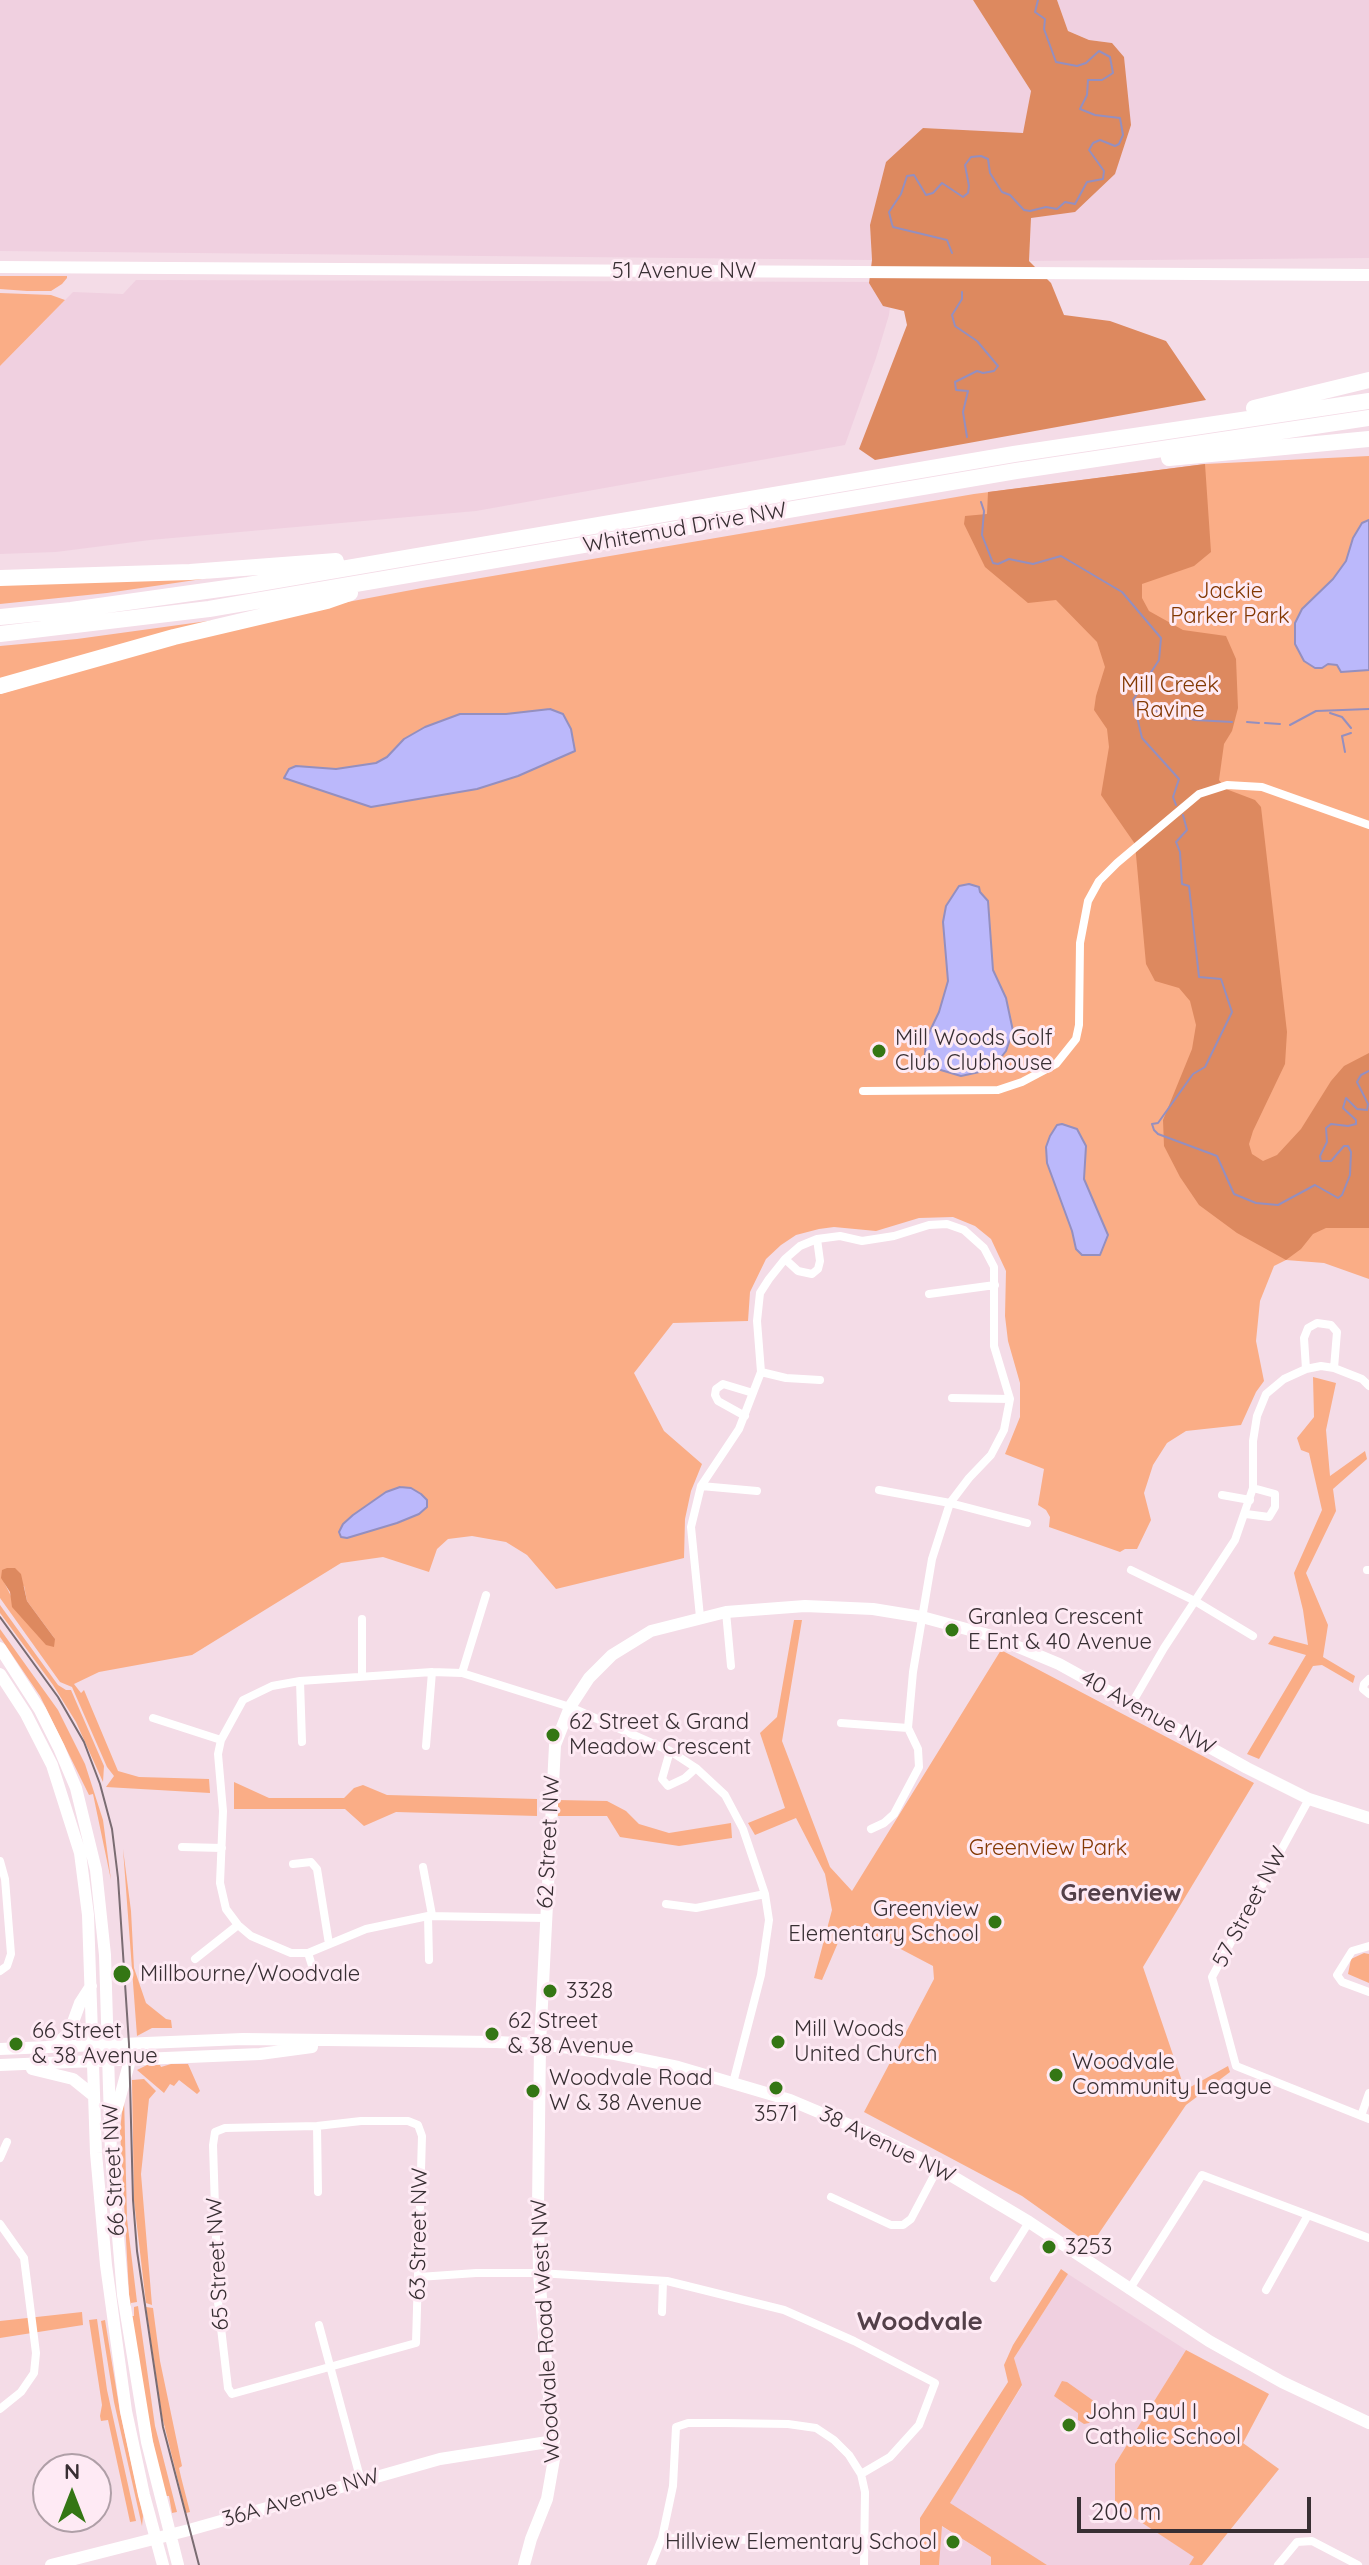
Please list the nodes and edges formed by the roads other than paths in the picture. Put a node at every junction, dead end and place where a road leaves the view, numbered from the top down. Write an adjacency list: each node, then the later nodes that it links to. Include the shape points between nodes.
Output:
1 (0, 267): 2 (street, 51 Avenue NW)
2 (1369, 275)
3 (1369, 380): 6 (highway)
4 (1369, 401): 6 (highway, Whitemud Drive NW)
5 (1369, 418): 8 (highway, Whitemud Drive NW)
6 (1181, 428): 9 (highway, Whitemud Drive NW)
7 (1369, 439): 8 (highway)
8 (1016, 471): 9 (highway, Whitemud Drive NW)
9 (399, 567): 10 (highway, via 303,562 190,572); 11 (highway, Whitemud Drive NW); 12 (highway, Whitemud Drive NW, via 209,609); 13 (highway, via 327,601)
10 (0, 578)
11 (0, 617)
12 (0, 634)
13 (0, 686)
14 (1369, 825): 15 (street, via 1262,787 1227,785 1199,794 1117,863 1088,901 1080,943 1079,1025 1076,1039 1056,1064 998,1090)
15 (863, 1091)
16 (817, 1239): 17 (street); 17 (street, via 820,1261 812,1274 798,1271); 18 (street, via 840,1236 862,1241 947,1224 964,1230 984,1248 994,1267)
17 (785, 1259): 22 (street, via 760,1293)
18 (995, 1285): 19 (street); 27 (street, via 994,1346)
19 (929, 1294)
20 (1334, 1368): 21 (street); 21 (street, via 1337,1332 1317,1323 1304,1338); 24 (street)
21 (1306, 1369): 30 (street, via 1266,1394 1253,1441)
22 (761, 1372): 23 (street); 25 (street)
23 (820, 1380)
24 (1369, 1386)
25 (753, 1393): 28 (street); 28 (street, via 723,1384 716,1389 718,1401)
26 (952, 1398): 27 (street)
27 (1010, 1399): 35 (street, via 1004,1430 991,1455)
28 (745, 1416): 29 (street)
29 (701, 1486): 32 (street); 42 (street, via 691,1527)
30 (1253, 1488): 34 (street); 36 (street, via 1275,1494 1275,1507 1269,1517)
31 (879, 1490): 35 (street)
32 (757, 1491)
33 (1222, 1495): 34 (street)
34 (1250, 1500): 36 (street)
35 (950, 1503): 37 (street); 43 (street, via 932,1559)
36 (1246, 1514): 40 (street, via 1229,1551)
37 (1027, 1523)
38 (1131, 1570): 40 (street)
39 (486, 1595): 50 (street)
40 (1195, 1601): 46 (street); 56 (street)
41 (726, 1612): 42 (street, 40 Avenue NW); 43 (street, 40 Avenue NW, via 805,1606); 48 (street)
42 (700, 1617): 45 (street, 40 Avenue NW)
43 (922, 1617): 56 (street, 40 Avenue NW, via 992,1636); 60 (street)
44 (362, 1619): 52 (street)
45 (651, 1631): 57 (street, 62 Street NW, via 612,1655)
46 (1253, 1636)
47 (0, 1648): 89 (street, 66 Street NW, via 40,1710 86,1823 102,1911)
48 (731, 1666)
49 (432, 1672): 50 (street); 52 (street); 63 (street)
50 (462, 1673): 57 (street)
51 (0, 1674): 86 (street, 66 Street NW, via 52,1765 72,1824 85,1883)
52 (362, 1676): 54 (street)
53 (1369, 1679): 55 (street, via 1363,1689)
54 (300, 1681): 61 (street, via 272,1686 243,1700); 62 (street)
55 (1369, 1694)
56 (1132, 1703): 66 (street, 40 Avenue NW)
57 (570, 1707): 64 (street); 77 (street, 62 Street NW, via 555,1745)
58 (153, 1718): 61 (street)
59 (841, 1723): 60 (street)
60 (908, 1728): 68 (street, via 919,1767 894,1814)
61 (221, 1740): 70 (street)
62 (302, 1742)
63 (426, 1746)
64 (670, 1751): 65 (street); 65 (street, via 662,1779 668,1786)
65 (696, 1768): 74 (street, via 725,1795)
66 (1309, 1799): 67 (street, 40 Avenue NW); 101 (street, 57 Street NW, via 1212,1977 1236,2066)
67 (1369, 1818)
68 (871, 1829)
69 (182, 1847): 70 (street)
70 (222, 1848): 78 (street, via 220,1883 226,1909)
71 (0, 1861): 84 (street, via 11,1954)
72 (293, 1864): 79 (street, via 311,1862 317,1869)
73 (423, 1867): 76 (street)
74 (765, 1894): 75 (street, via 696,1908); 98 (street, via 769,1930)
75 (666, 1904)
76 (430, 1915): 77 (street); 79 (street, via 366,1929); 83 (street)
77 (545, 1918): 90 (street, 62 Street NW)
78 (238, 1925): 81 (street, via 264,1943); 82 (street)
79 (329, 1944): 81 (street)
80 (1369, 1946): 87 (street, via 1352,1951 1337,1975)
81 (308, 1953): 85 (street)
82 (195, 1959)
83 (429, 1960)
84 (4, 1968)
85 (314, 1972)
86 (91, 1986): 91 (street, 66 Street NW); 92 (street, via 69,2033)
87 (1369, 1992)
88 (347, 2042): 89 (street, 38 Avenue NW); 90 (street, 38 Avenue NW); 94 (street, 38 Avenue NW, via 260,2054)
89 (108, 2044): 91 (street, 38 Avenue NW); 95 (street, 66 Street NW)
90 (540, 2044): 98 (street, 38 Avenue NW, via 615,2054); 113 (street, Woodvale Road West NW)
91 (92, 2045): 92 (street, 38 Avenue NW); 96 (street, 66 Street NW)
92 (54, 2046): 93 (street, 38 Avenue NW)
93 (0, 2049)
94 (130, 2060): 95 (street, 38 Avenue NW); 102 (street)
95 (109, 2061): 96 (street, 38 Avenue NW); 102 (street, 66 Street NW)
96 (92, 2062): 97 (street, 38 Avenue NW); 100 (street, 66 Street NW)
97 (6, 2066): 100 (street, via 69,2078)
98 (733, 2083): 106 (street, 38 Avenue NW, via 829,2116)
99 (1369, 2093): 101 (street)
100 (94, 2096): 128 (street, 66 Street NW, via 119,2371)
101 (1365, 2118)
102 (111, 2120): 127 (street, 66 Street NW, via 129,2343)
103 (317, 2126): 107 (street); 114 (street, 63 Street NW, via 408,2121 418,2125); 121 (street, 65 Street NW, via 215,2132 218,2302 232,2394)
104 (7, 2142): 105 (street)
105 (0, 2158)
106 (938, 2168): 108 (street, via 903,2225 891,2225); 110 (street, 38 Avenue NW)
107 (318, 2192)
108 (831, 2197)
109 (1308, 2215): 112 (street); 117 (street, via 1202,2175); 118 (street)
110 (1029, 2222): 115 (street); 117 (street, 38 Avenue NW)
111 (0, 2224): 122 (street, via 24,2258 36,2353 34,2373)
112 (1369, 2238)
113 (539, 2273): 114 (street); 116 (street); 124 (street, Woodvale Road West NW)
114 (419, 2277): 121 (street, 63 Street NW, via 416,2343)
115 (994, 2278)
116 (663, 2281): 119 (street); 125 (street, via 784,2310 935,2383 919,2425 890,2457)
117 (1129, 2290): 123 (street, 38 Avenue NW, via 1282,2382)
118 (1266, 2290)
119 (662, 2312)
120 (319, 2325): 121 (street)
121 (330, 2367): 126 (street)
122 (0, 2409)
123 (1369, 2423)
124 (554, 2441): 126 (street, 36A Avenue NW, via 440,2459); 134 (street, Woodvale Road West NW, via 552,2480)
125 (861, 2474): 129 (street, via 849,2455 816,2428 688,2423 676,2427 673,2486); 136 (street)
126 (361, 2481): 127 (street, 36A Avenue NW)
127 (170, 2535): 128 (street, 36A Avenue NW); 133 (street, 66 Street NW)
128 (156, 2538): 131 (street, 36A Avenue NW); 132 (street, 66 Street NW)
129 (662, 2538): 130 (street); 135 (street)
130 (754, 2540)
131 (51, 2565)
132 (163, 2565)
133 (178, 2565)
134 (524, 2565)
135 (651, 2565)
136 (864, 2565)
137 (1278, 2565): 138 (street, via 1297,2542 1312,2541)
138 (1358, 2565)

